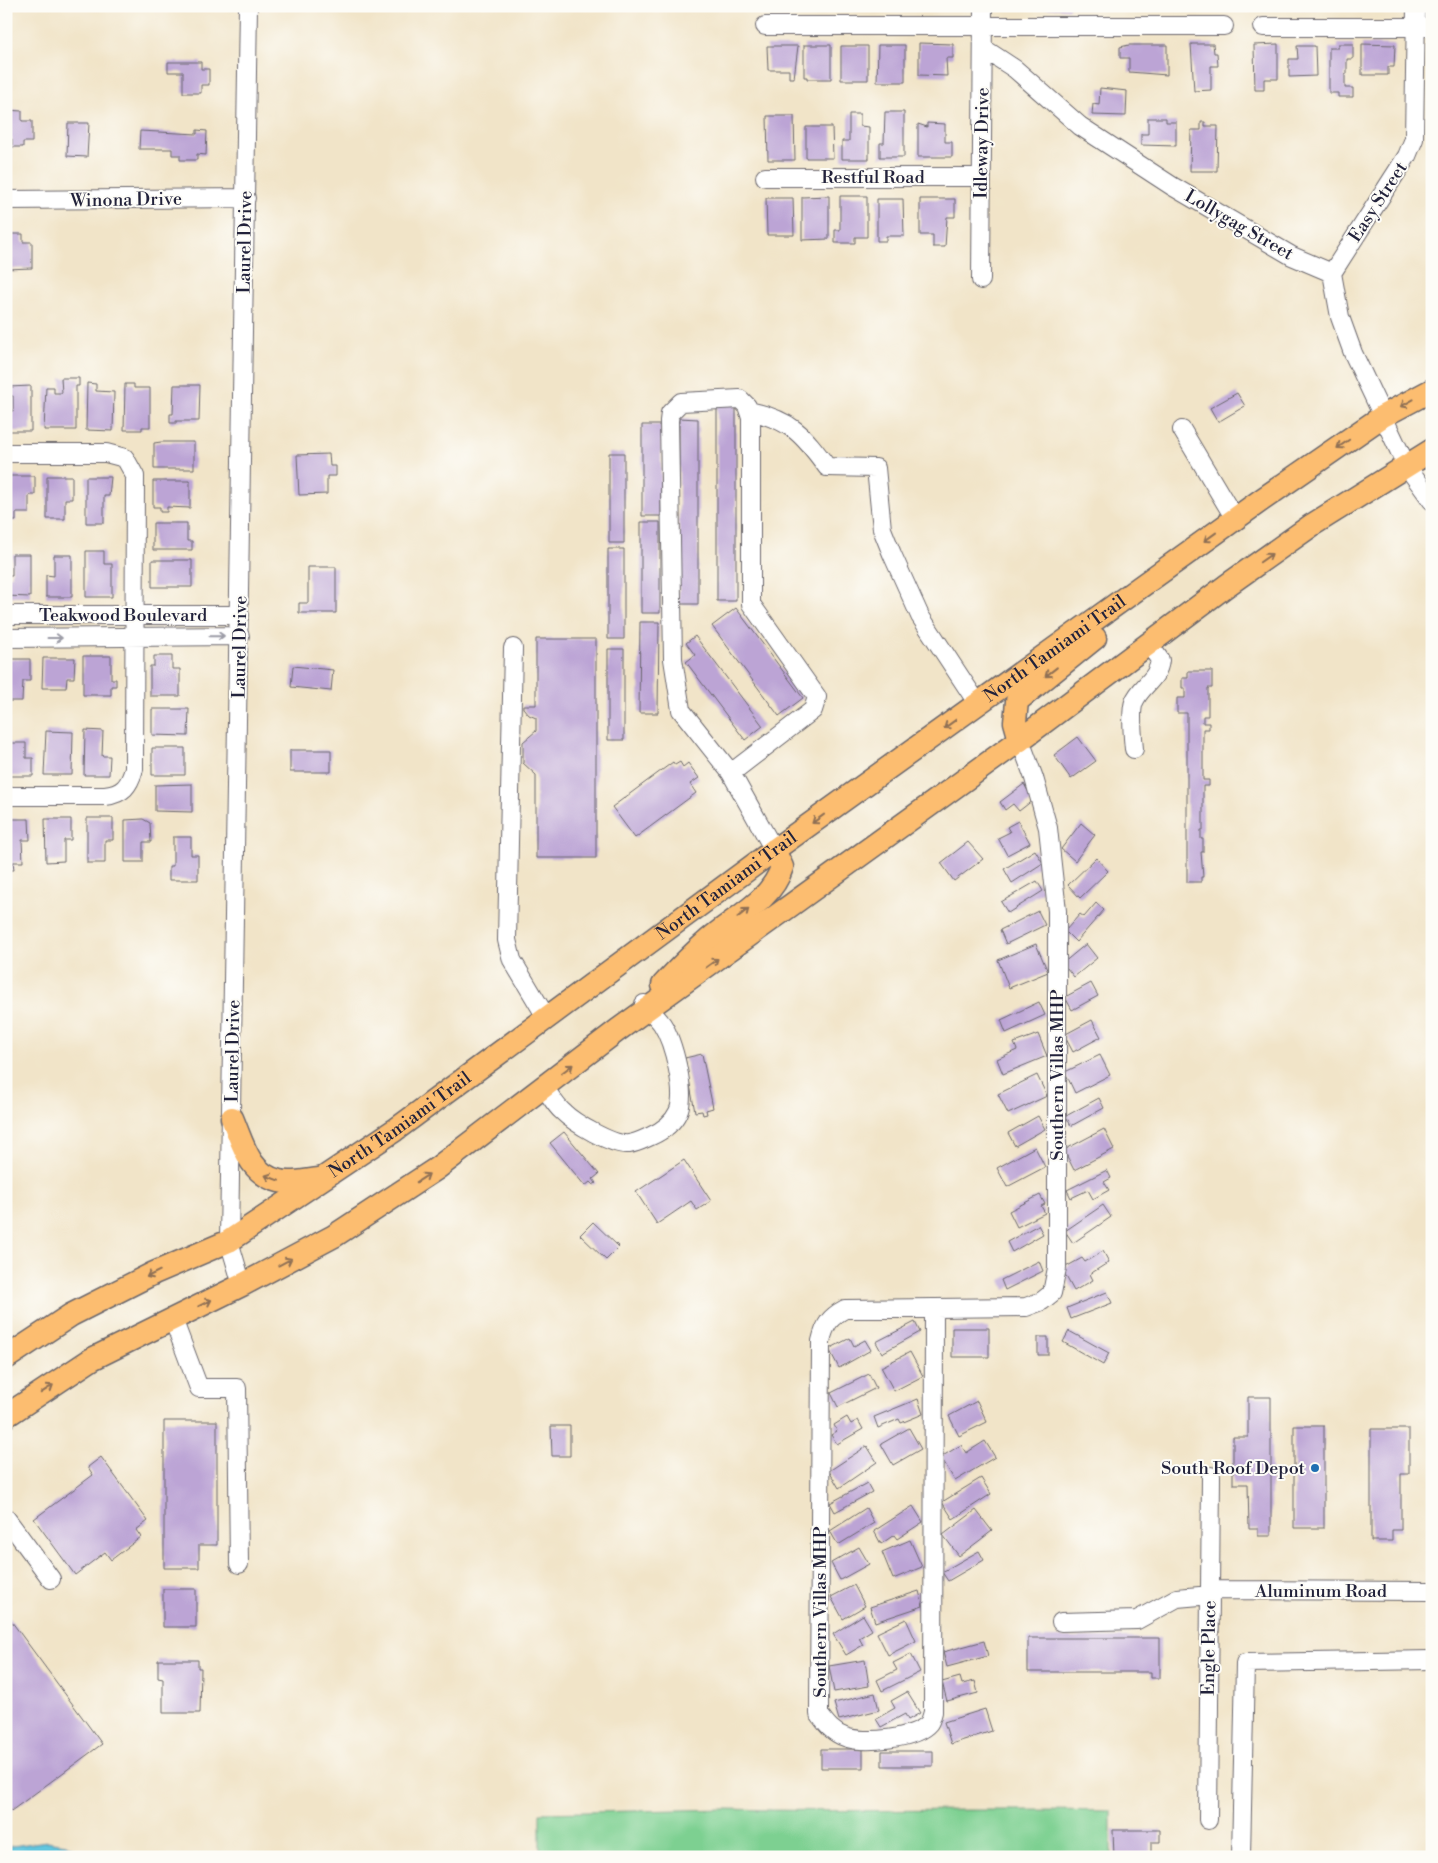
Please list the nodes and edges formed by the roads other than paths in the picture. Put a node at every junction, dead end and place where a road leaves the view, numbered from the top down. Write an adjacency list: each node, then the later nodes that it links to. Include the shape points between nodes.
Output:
1 (248, 6): 12 (street, Laurel Drive)
2 (983, 6): 5 (street, Idleway Drive)
3 (1416, 6): 8 (street, Easy Street)
4 (765, 26): 5 (street)
5 (983, 26): 6 (street); 9 (street, Idleway Drive)
6 (1224, 26)
7 (1263, 27): 8 (street)
8 (1424, 28): 14 (street, Easy Street, via 1414,139 1407,156)
9 (983, 48): 11 (street, Idleway Drive); 14 (street, Lollygag Street, via 1015,69 1080,126 1165,182 1292,256)
10 (765, 177): 11 (street, Restful Road)
11 (982, 177): 15 (street, Idleway Drive)
12 (246, 198): 13 (street, Winona Drive); 28 (street, Laurel Drive)
13 (6, 200)
14 (1332, 273): 18 (street, via 1346,335)
15 (981, 280)
16 (1432, 390): 18 (main road, North Tamiami Trail, one-way to 18)
17 (749, 410): 34 (street, via 771,416 805,436 827,467 876,468 882,529 892,554 920,616); 37 (street, via 752,442 752,604 812,688 817,704 814,710); 37 (street, via 740,400 681,402 670,413 669,421 673,659 677,694 681,710)
18 (1383, 416): 22 (street); 24 (main road, North Tamiami Trail, one-way to 24)
19 (1182, 430): 24 (street)
20 (1432, 450): 22 (main road)
21 (6, 453): 27 (street, via 106,453 125,458 135,476)
22 (1406, 465): 23 (street); 32 (main road, one-way to 22, via 1312,525)
23 (1431, 498)
24 (1235, 519): 25 (main road, North Tamiami Trail, one-way to 25)
25 (1136, 590): 34 (main road, North Tamiami Trail); 35 (main road, one-way to 35, via 1110,626 1017,701 1016,722)
26 (6, 615): 27 (street, Teakwood Boulevard)
27 (134, 615): 28 (street, Teakwood Boulevard); 31 (street)
28 (240, 615): 29 (street, Laurel Drive)
29 (240, 636): 31 (street, Teakwood Boulevard, one-way to 29); 43 (street, Laurel Drive)
30 (6, 638): 31 (street, Teakwood Boulevard, one-way to 31)
31 (133, 638): 38 (street, via 134,770 129,784 118,795)
32 (1149, 644): 35 (main road); 36 (street, via 1160,660 1159,670 1133,704)
33 (513, 648): 41 (street, via 507,940 512,960)
34 (978, 704): 39 (main road, North Tamiami Trail, one-way to 39)
35 (1020, 740): 40 (main road, one-way to 35); 47 (street, Southern Villas MHP, via 1048,828 1058,911 1057,1268 1052,1293 1026,1307)
36 (1134, 749)
37 (731, 773): 39 (street)
38 (6, 796)
39 (774, 850): 40 (main road, one-way to 39, via 704,942 763,898 782,867); 41 (main road, North Tamiami Trail)
40 (646, 1006): 42 (main road, one-way to 40); 42 (street, via 662,1024 678,1073 681,1098 679,1111 672,1122 658,1133 628,1144 615,1143 563,1112)
41 (546, 1017): 44 (main road, North Tamiami Trail, via 395,1130)
42 (544, 1087): 46 (main road, one-way to 42, via 334,1236 420,1180)
43 (232, 1118): 44 (main road, one-way to 43, via 280,1181 259,1173); 45 (street, Laurel Drive)
44 (320, 1179): 45 (main road, North Tamiami Trail)
45 (230, 1240): 46 (street, Laurel Drive); 49 (main road, North Tamiami Trail, one-way to 49, via 154,1273 70,1316)
46 (242, 1285): 48 (main road, one-way to 46)
47 (934, 1308): 47 (street, Southern Villas MHP, via 844,1309 825,1326 821,1341 819,1714 830,1729 845,1737 867,1741 914,1734 928,1723 933,1712)
48 (173, 1319): 50 (main road, one-way to 48, via 92,1359); 53 (street, via 199,1388 237,1388)
49 (6, 1358)
50 (6, 1416)
51 (1211, 1476): 56 (street, Engle Place)
52 (6, 1518): 54 (street)
53 (239, 1564)
54 (51, 1579)
55 (1432, 1591): 56 (street, Aluminum Road)
56 (1211, 1593): 57 (street, Aluminum Road, via 1177,1598 1137,1620); 59 (street, Engle Place, via 1208,1626)
57 (1061, 1622)
58 (1432, 1660): 60 (street, via 1246,1662)
59 (1208, 1820)
60 (1241, 1857)

